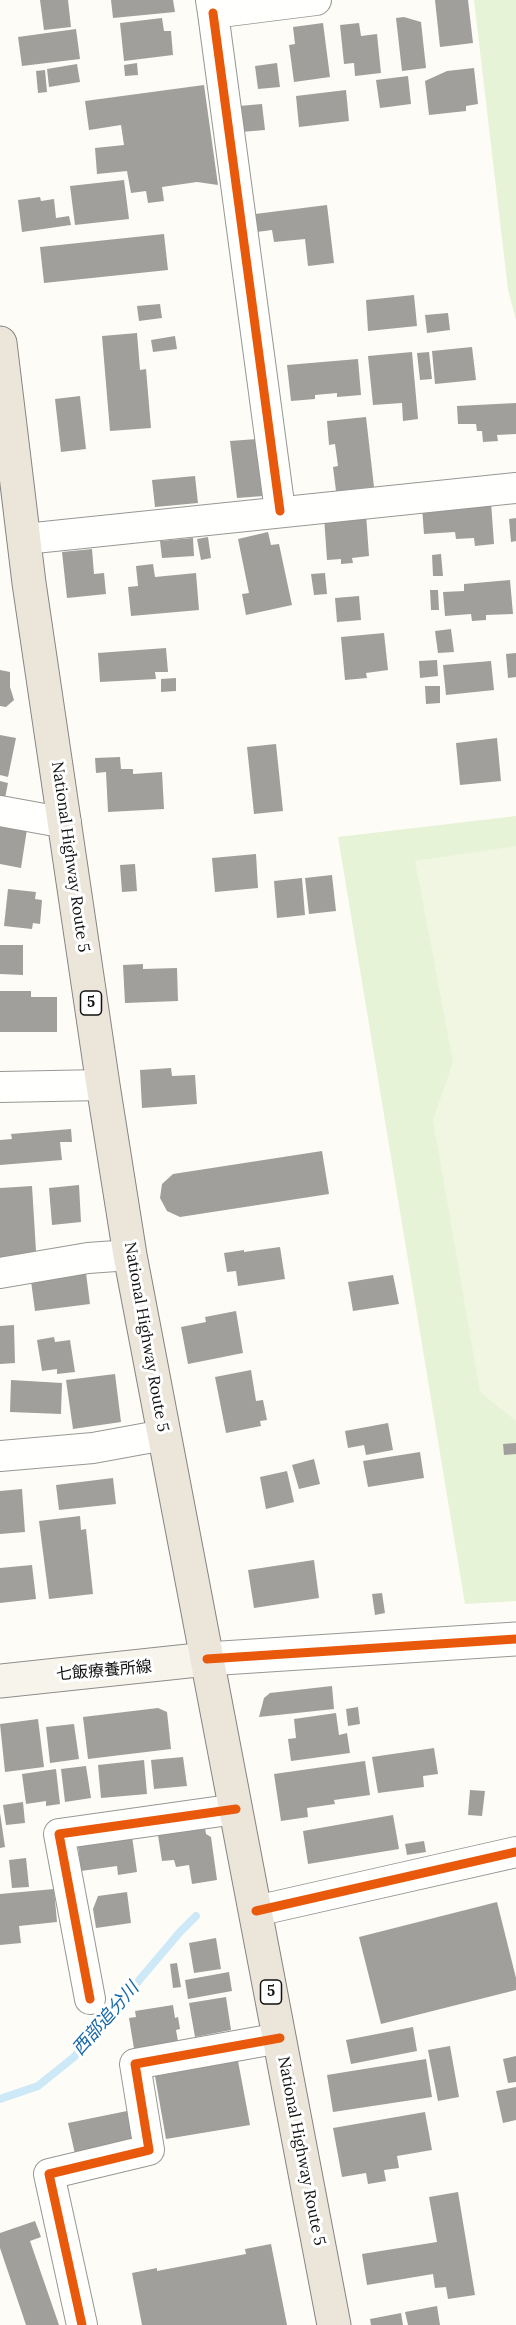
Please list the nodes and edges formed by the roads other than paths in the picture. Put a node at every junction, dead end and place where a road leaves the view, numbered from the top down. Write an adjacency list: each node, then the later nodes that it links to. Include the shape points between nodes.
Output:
1 (316, 0): 2 (street)
2 (212, 7): 5 (street)
3 (0, 343): 6 (highway, National Highway Route 5 / 5)
4 (516, 488): 5 (street)
5 (280, 511): 6 (street)
6 (25, 538): 8 (highway, National Highway Route 5 / 5)
7 (0, 811): 8 (street)
8 (66, 823): 9 (highway, National Highway Route 5 / 5)
9 (102, 1085): 10 (street); 11 (highway, National Highway Route 5 / 5)
10 (0, 1087)
11 (130, 1255): 12 (street); 13 (highway, National Highway Route 5 / 5)
12 (0, 1273)
13 (164, 1435): 14 (street, via 93,1448); 16 (highway, National Highway Route 5 / 5)
14 (0, 1456)
15 (516, 1639): 16 (street)
16 (207, 1659): 17 (main road, 七飯療養所線); 18 (highway, National Highway Route 5 / 5)
17 (0, 1681)
18 (236, 1809): 20 (highway, National Highway Route 5 / 5); 21 (street, via 59,1834)
19 (516, 1852): 20 (street)
20 (256, 1911): 22 (highway, National Highway Route 5 / 5)
21 (90, 1998)
22 (280, 2038): 23 (street, via 135,2064 148,2150 49,2174); 24 (highway, National Highway Route 5 / 5)
23 (82, 2325)
24 (334, 2325)

